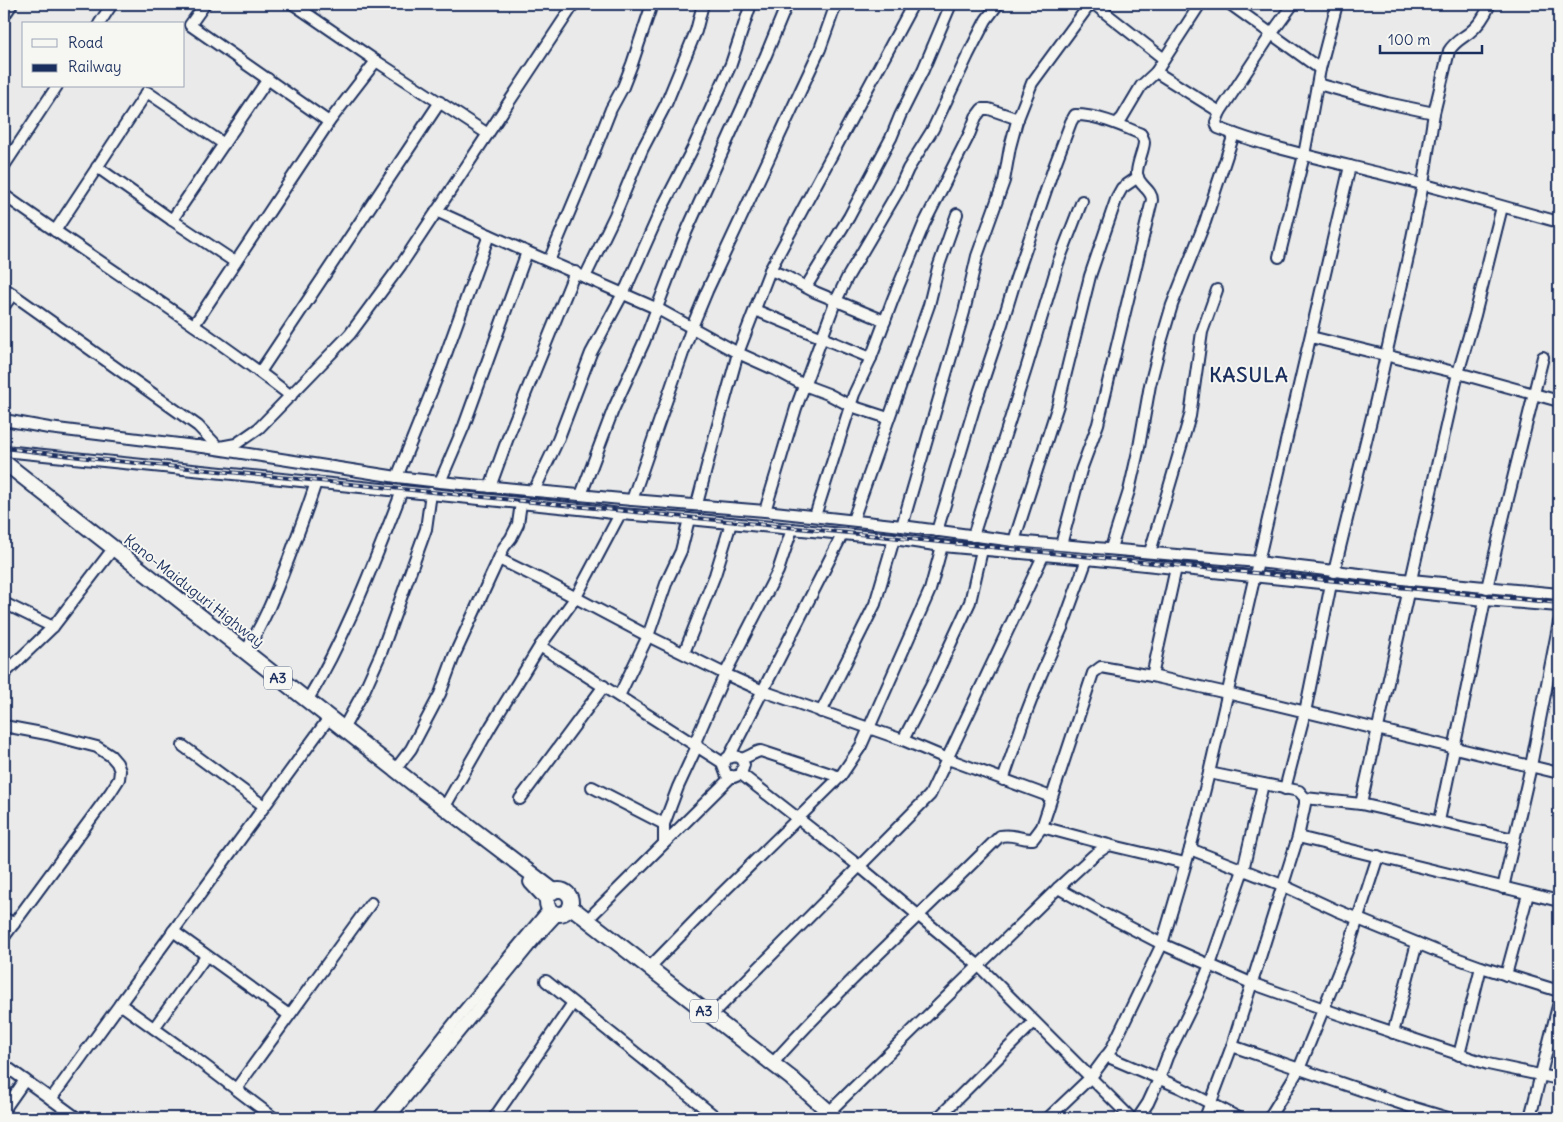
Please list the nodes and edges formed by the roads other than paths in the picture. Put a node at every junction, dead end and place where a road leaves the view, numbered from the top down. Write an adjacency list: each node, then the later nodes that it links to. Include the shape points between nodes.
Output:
1 (112, 4): 20 (street)
2 (205, 4): 26 (street, via 190,25)
3 (574, 4): 35 (street)
4 (652, 4): 55 (street, via 623,87)
5 (704, 4): 59 (street, via 669,97)
6 (751, 4): 64 (street, via 731,64)
7 (787, 4): 67 (street, via 684,237)
8 (836, 4): 71 (street, via 820,49)
9 (913, 4): 57 (street)
10 (951, 4): 60 (street, via 891,138 849,217)
11 (998, 4): 65 (street, via 986,20 933,129)
12 (1090, 4): 32 (street, via 1032,83)
13 (1094, 4): 22 (street)
14 (1200, 4): 22 (street)
15 (1230, 4): 21 (street)
16 (1293, 4): 21 (street)
17 (1337, 4): 24 (street)
18 (1490, 4): 31 (street, via 1471,32 1452,44)
19 (297, 5): 23 (street)
20 (100, 22)
21 (1272, 33): 24 (street); 30 (street)
22 (1164, 59): 25 (street)
23 (376, 61): 29 (street); 33 (street)
24 (1320, 69): 27 (street)
25 (1156, 72): 30 (street); 34 (street, via 1141,86)
26 (268, 79): 33 (street); 37 (street)
27 (1318, 84): 31 (street, via 1386,103); 38 (street)
28 (56, 88): 39 (street)
29 (440, 102): 35 (street); 78 (street)
30 (1220, 112): 36 (street, via 1216,122 1218,128)
31 (1434, 112): 43 (street)
32 (1018, 119): 69 (street, via 989,109 982,109 976,117 924,224); 109 (street, via 1004,181 977,256)
33 (329, 122): 56 (street)
34 (1117, 123): 42 (street, via 1141,134 1144,142); 111 (street, via 1085,115 1075,115 1071,122 974,405)
35 (488, 134): 47 (street)
36 (1234, 134): 38 (street); 118 (street, via 1161,342 1129,491)
37 (224, 144): 41 (street, via 147,92); 49 (street)
38 (1304, 155): 40 (street); 54 (street)
39 (4, 166)
40 (1350, 166): 43 (street); 73 (street)
41 (97, 167): 49 (street); 51 (street)
42 (1138, 177): 115 (street, via 1122,188 1107,226 1090,276 1058,405); 116 (street, via 1152,196 1151,210 1098,424 1081,470)
43 (1423, 184): 46 (street); 75 (street)
44 (4, 195): 51 (street)
45 (1082, 202): 113 (street, via 1058,263)
46 (1502, 207): 50 (street); 79 (street)
47 (436, 211): 52 (street); 82 (street, via 350,334)
48 (957, 214): 85 (street, via 929,305)
49 (172, 220): 56 (street)
50 (1559, 222)
51 (55, 232): 70 (street)
52 (489, 235): 53 (street); 92 (street)
53 (527, 252): 55 (street); 94 (street, via 464,426)
54 (1279, 257)
55 (549, 261): 58 (street)
56 (235, 262): 70 (street)
57 (770, 270): 60 (street); 68 (street)
58 (575, 272): 59 (street); 95 (street)
59 (585, 277): 64 (street)
60 (806, 287): 65 (street)
61 (4, 288): 63 (street)
62 (1217, 290): 120 (street, via 1202,332 1190,416)
63 (13, 294): 66 (street); 88 (street, via 198,426)
64 (623, 294): 67 (street); 97 (street, via 591,353 558,440)
65 (836, 300): 69 (street); 72 (street)
66 (4, 306)
67 (658, 309): 71 (street); 99 (street, via 613,410)
68 (754, 310): 72 (street); 74 (street)
69 (885, 322): 77 (street)
70 (194, 325): 78 (street)
71 (692, 327): 74 (street); 100 (street)
72 (821, 337): 77 (street); 80 (street)
73 (1311, 337): 75 (street); 125 (street)
74 (738, 353): 80 (street); 102 (street)
75 (1386, 356): 79 (street); 127 (street)
76 (1544, 357): 81 (street)
77 (871, 358): 84 (street)
78 (260, 372): 82 (street)
79 (1458, 373): 81 (street); 129 (street)
80 (804, 385): 84 (street); 103 (street)
81 (1534, 394): 83 (street); 131 (street)
82 (291, 396): 88 (street, via 255,432 236,444)
83 (1559, 401)
84 (851, 406): 85 (street); 105 (street)
85 (888, 418): 107 (street)
86 (4, 420): 87 (street)
87 (198, 446): 88 (street); 92 (street)
88 (218, 447)
89 (4, 450): 93 (street)
90 (4, 462): 142 (highway, Kano-Maiduguri Highway / A3)
91 (4, 472): 121 (highway, Kano-Maiduguri Highway / A3)
92 (397, 477): 94 (street)
93 (316, 482): 96 (street); 142 (street, via 269,610)
94 (440, 482): 95 (street)
95 (490, 487): 97 (street)
96 (402, 491): 98 (street); 151 (street, via 355,606 326,669)
97 (534, 491): 99 (street)
98 (431, 494): 101 (street); 157 (street, via 426,529 381,653)
99 (581, 495): 100 (street)
100 (632, 500): 102 (street)
101 (521, 503): 104 (street); 123 (street, via 518,524)
102 (697, 504): 103 (street)
103 (765, 510): 105 (street)
104 (620, 514): 106 (street); 134 (street)
105 (815, 516): 107 (street)
106 (690, 519): 108 (street); 140 (street)
107 (852, 520): 109 (street)
108 (731, 523): 110 (street); 143 (street, via 715,576)
109 (902, 526): 111 (street)
110 (792, 529): 112 (street); 145 (street, via 778,571)
111 (938, 531): 113 (street)
112 (842, 535): 114 (street); 148 (street)
113 (973, 536): 115 (street)
114 (894, 539): 117 (street); 152 (street, via 875,604)
115 (1014, 541): 116 (street)
116 (1061, 545): 118 (street)
117 (942, 546): 119 (street); 156 (street, via 930,590)
118 (1111, 548): 120 (street)
119 (982, 550): 122 (street); 159 (street, via 970,602 932,686)
120 (1150, 552): 125 (street)
121 (110, 554): 139 (street); 154 (highway, Kano-Maiduguri Highway / A3)
122 (1043, 556): 124 (street); 165 (street)
123 (500, 559): 134 (street); 167 (street, via 436,701 411,749)
124 (1087, 559): 126 (street); 172 (street)
125 (1258, 562): 127 (street); 128 (street)
126 (1176, 568): 128 (street); 146 (street)
127 (1334, 572): 129 (street)
128 (1254, 577): 130 (street); 149 (street)
129 (1411, 580): 131 (street)
130 (1331, 584): 132 (street); 153 (street)
131 (1488, 588): 133 (street)
132 (1408, 593): 135 (street); 158 (street)
133 (1559, 594)
134 (576, 597): 140 (street); 141 (street)
135 (1485, 600): 137 (street); 162 (street)
136 (4, 603): 139 (street)
137 (1559, 606)
138 (1559, 622): 166 (street)
139 (54, 627): 144 (street)
140 (648, 636): 143 (street); 150 (street)
141 (540, 646): 147 (street); 182 (street)
142 (245, 652): 151 (highway, Kano-Maiduguri Highway / A3)
143 (684, 653): 145 (street)
144 (4, 674)
145 (725, 674): 148 (street); 161 (street, via 696,740)
146 (1152, 676): 149 (street); 177 (street, via 1101,667 1093,673)
147 (604, 686): 150 (street); 179 (street)
148 (763, 691): 152 (street); 164 (street)
149 (1227, 693): 153 (street); 169 (street)
150 (619, 696): 161 (street)
151 (307, 701): 157 (highway, Kano-Maiduguri Highway / A3)
152 (821, 712): 156 (street)
153 (1306, 712): 158 (street); 176 (street)
154 (326, 722): 174 (highway, Kano-Maiduguri Highway / A3); 181 (street)
155 (4, 726): 207 (street, via 97,747 117,762 120,771 110,793)
156 (868, 728): 159 (street); 171 (street, via 861,746)
157 (344, 729): 167 (highway, Kano-Maiduguri Highway / A3)
158 (1378, 730): 162 (street); 180 (street)
159 (903, 740): 165 (street)
160 (183, 746): 181 (street)
161 (697, 746): 164 (street); 185 (street)
162 (1454, 748): 166 (street); 184 (street)
163 (741, 759): 164 (street, via 736,756); 170 (street, via 744,768); 171 (street, via 761,751)
164 (726, 760): 170 (street, via 724,772)
165 (948, 760): 172 (street); 194 (street, via 930,795)
166 (1531, 766): 168 (street); 188 (street)
167 (395, 770): 174 (highway, Kano-Maiduguri Highway / A3)
168 (1559, 772)
169 (1209, 773): 173 (street); 191 (street)
170 (736, 775): 183 (street); 189 (street)
171 (840, 777): 183 (street)
172 (1003, 780): 177 (street)
173 (1263, 784): 176 (street); 195 (street)
174 (413, 787): 182 (highway, Kano-Maiduguri Highway / A3); 202 (highway, Kano-Maiduguri Highway / A3)
175 (592, 787): 185 (street)
176 (1285, 789): 178 (street, via 1299,791)
177 (1051, 797): 186 (street)
178 (1306, 798): 180 (street); 187 (street)
179 (520, 799)
180 (1361, 804): 184 (street)
181 (264, 806): 208 (street)
182 (444, 808): 202 (highway, Kano-Maiduguri Highway / A3)
183 (798, 818): 194 (street); 216 (street)
184 (1439, 821): 188 (street)
185 (664, 824): 189 (street)
186 (1042, 827): 190 (street); 203 (street, via 1033,839 1009,834 1000,836)
187 (1298, 837): 192 (street); 196 (street)
188 (1514, 839): 198 (street)
189 (664, 842): 205 (street)
190 (1109, 845): 193 (street); 197 (street)
191 (1190, 849): 193 (street); 195 (street)
192 (1378, 856): 198 (street); 206 (street)
193 (1185, 863): 211 (street)
194 (858, 866): 203 (street); 226 (street)
195 (1243, 870): 196 (street); 213 (street)
196 (1282, 885): 206 (street); 219 (street)
197 (1058, 888): 211 (street); 214 (street)
198 (1503, 888): 199 (street)
199 (1528, 894): 200 (street); 217 (street)
200 (1559, 901)
201 (371, 903): 225 (street)
202 (557, 906): 205 (highway, Kano-Maiduguri Highway / A3); 246 (highway, Kano-Maiduguri Highway / A3); 249 (street, via 462,1013); 250 (street)
203 (919, 916): 214 (street); 233 (street)
204 (4, 918): 207 (street)
205 (588, 919): 216 (highway, Kano-Maiduguri Highway / A3)
206 (1358, 919): 210 (street); 224 (street)
207 (14, 924): 209 (street)
208 (173, 931): 212 (street); 223 (street)
209 (4, 937)
210 (1417, 943): 215 (street); 229 (street)
211 (1162, 944): 213 (street); 232 (street)
212 (206, 956): 225 (street); 228 (street)
213 (1210, 965): 219 (street); 238 (street)
214 (979, 966): 227 (street); 246 (street)
215 (1481, 967): 217 (street); 231 (street)
216 (649, 968): 226 (highway, Kano-Maiduguri Highway / A3)
217 (1506, 975): 220 (street)
218 (546, 981): 222 (street)
219 (1251, 982): 224 (street); 230 (street)
220 (1559, 991)
221 (1559, 1002): 236 (street)
222 (573, 1003): 251 (street); 252 (street)
223 (120, 1004): 228 (street); 242 (street)
224 (1324, 1009): 229 (street); 235 (street)
225 (290, 1015): 241 (street)
226 (710, 1016): 233 (highway, Kano-Maiduguri Highway / A3)
227 (1034, 1022): 237 (street); 253 (street)
228 (154, 1028): 241 (street)
229 (1393, 1033): 231 (street)
230 (1232, 1046): 235 (street); 243 (street)
231 (1459, 1055): 236 (street)
232 (1106, 1056): 237 (street); 238 (street)
233 (772, 1064): 246 (highway, Kano-Maiduguri Highway / A3, via 810,1094)
234 (4, 1065): 240 (street)
235 (1299, 1068): 244 (street); 259 (street)
236 (1541, 1075): 239 (street); 262 (street)
237 (1091, 1078): 254 (street); 255 (street)
238 (1159, 1079): 243 (street); 256 (street)
239 (1559, 1079)
240 (25, 1080): 242 (street); 245 (street)
241 (236, 1089): 248 (street)
242 (51, 1099): 247 (street)
243 (1211, 1103): 257 (street); 258 (street)
244 (1411, 1107): 260 (street); 261 (street)
245 (4, 1110)
246 (830, 1116)
247 (76, 1118)
248 (274, 1118)
249 (378, 1118)
250 (389, 1118)
251 (494, 1118)
252 (717, 1118)
253 (938, 1118)
254 (1048, 1118)
255 (1131, 1118)
256 (1138, 1118)
257 (1206, 1118)
258 (1239, 1118)
259 (1269, 1118)
260 (1408, 1118)
261 (1448, 1118)
262 (1530, 1118)

